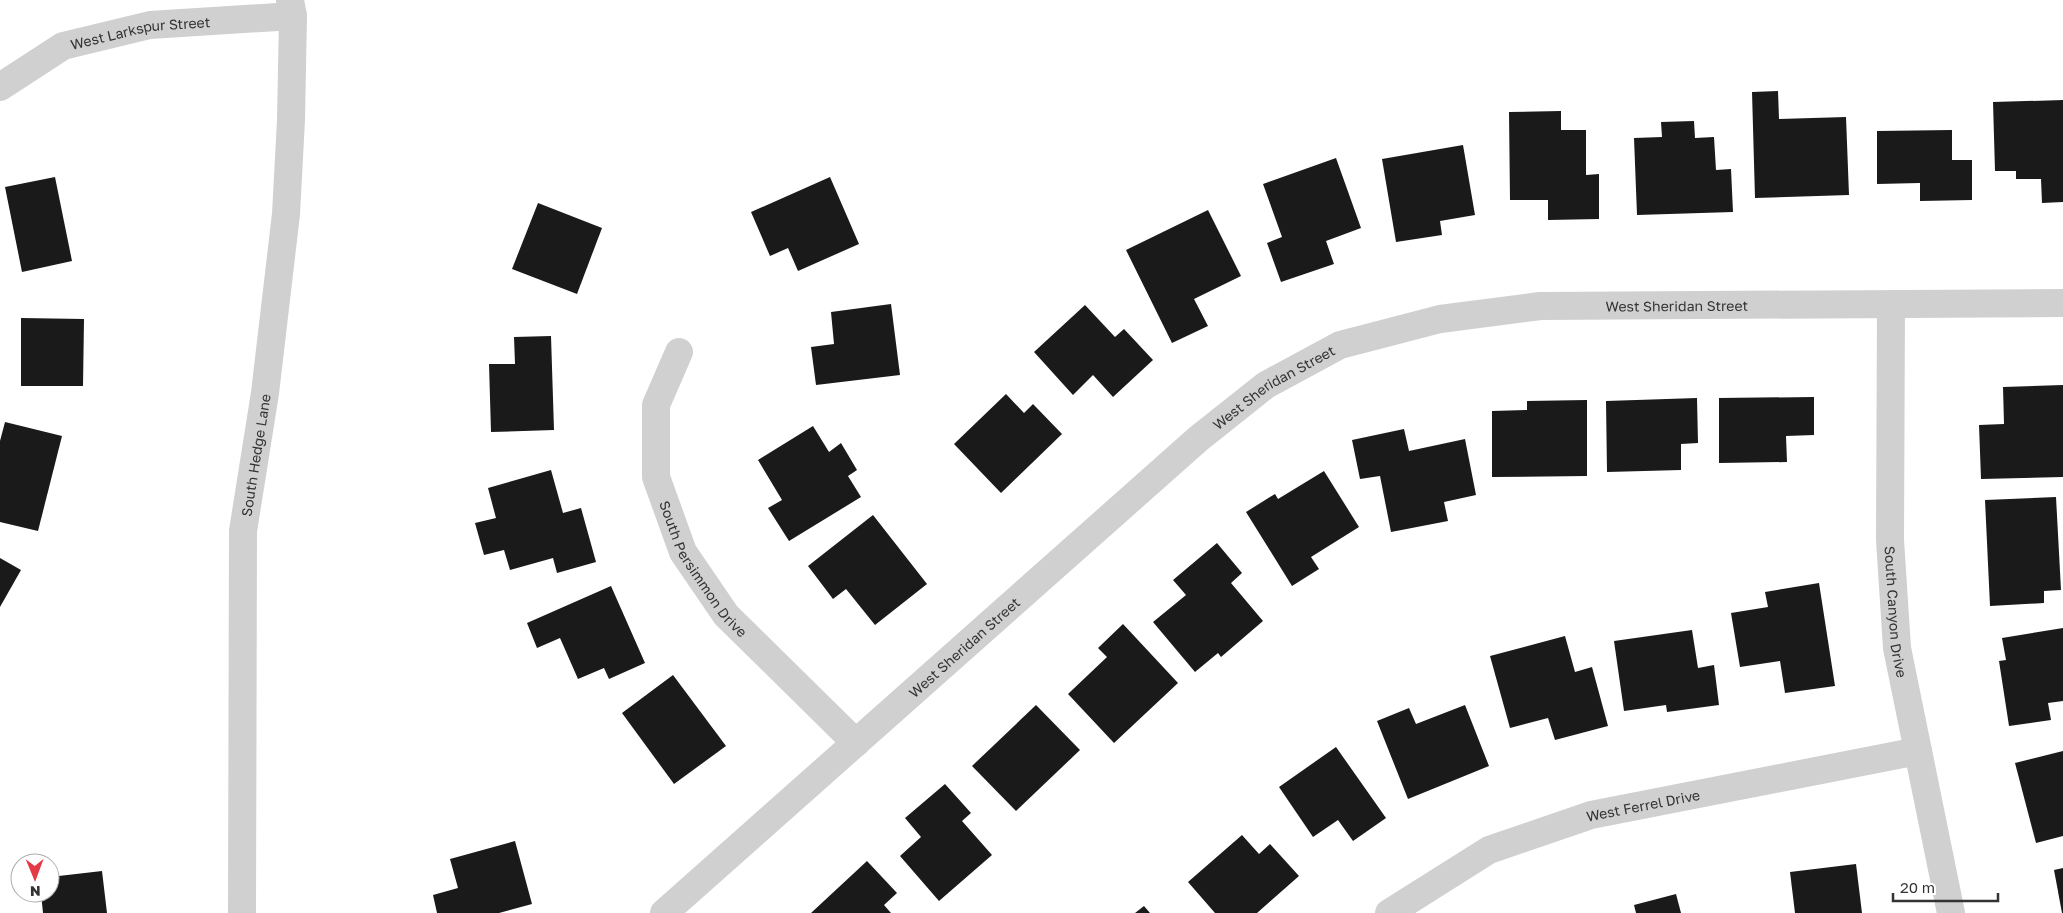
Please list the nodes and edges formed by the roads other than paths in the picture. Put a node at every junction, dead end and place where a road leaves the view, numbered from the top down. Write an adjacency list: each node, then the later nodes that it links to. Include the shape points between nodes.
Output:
1 (292, 8): 2 (street, West Larkspur Street, via 150,25 63,46); 8 (street, South Hedge Lane, via 286,214 265,393 243,531)
2 (0, 87)
3 (2063, 303): 4 (street, West Sheridan Street)
4 (1891, 304): 6 (street, West Sheridan Street, via 1540,306 1440,319 1340,345 1266,385 1198,439); 7 (street, South Canyon Drive, via 1890,540 1897,648)
5 (679, 352): 6 (street, South Persimmon Drive, via 656,405 656,477 683,552 726,615)
6 (856, 743): 9 (street, West Sheridan Street)
7 (1918, 752): 10 (street, West Ferrel Drive, via 1591,814 1489,850); 11 (street, South Canyon Drive)
8 (242, 913)
9 (664, 913)
10 (1389, 913)
11 (1951, 913)

